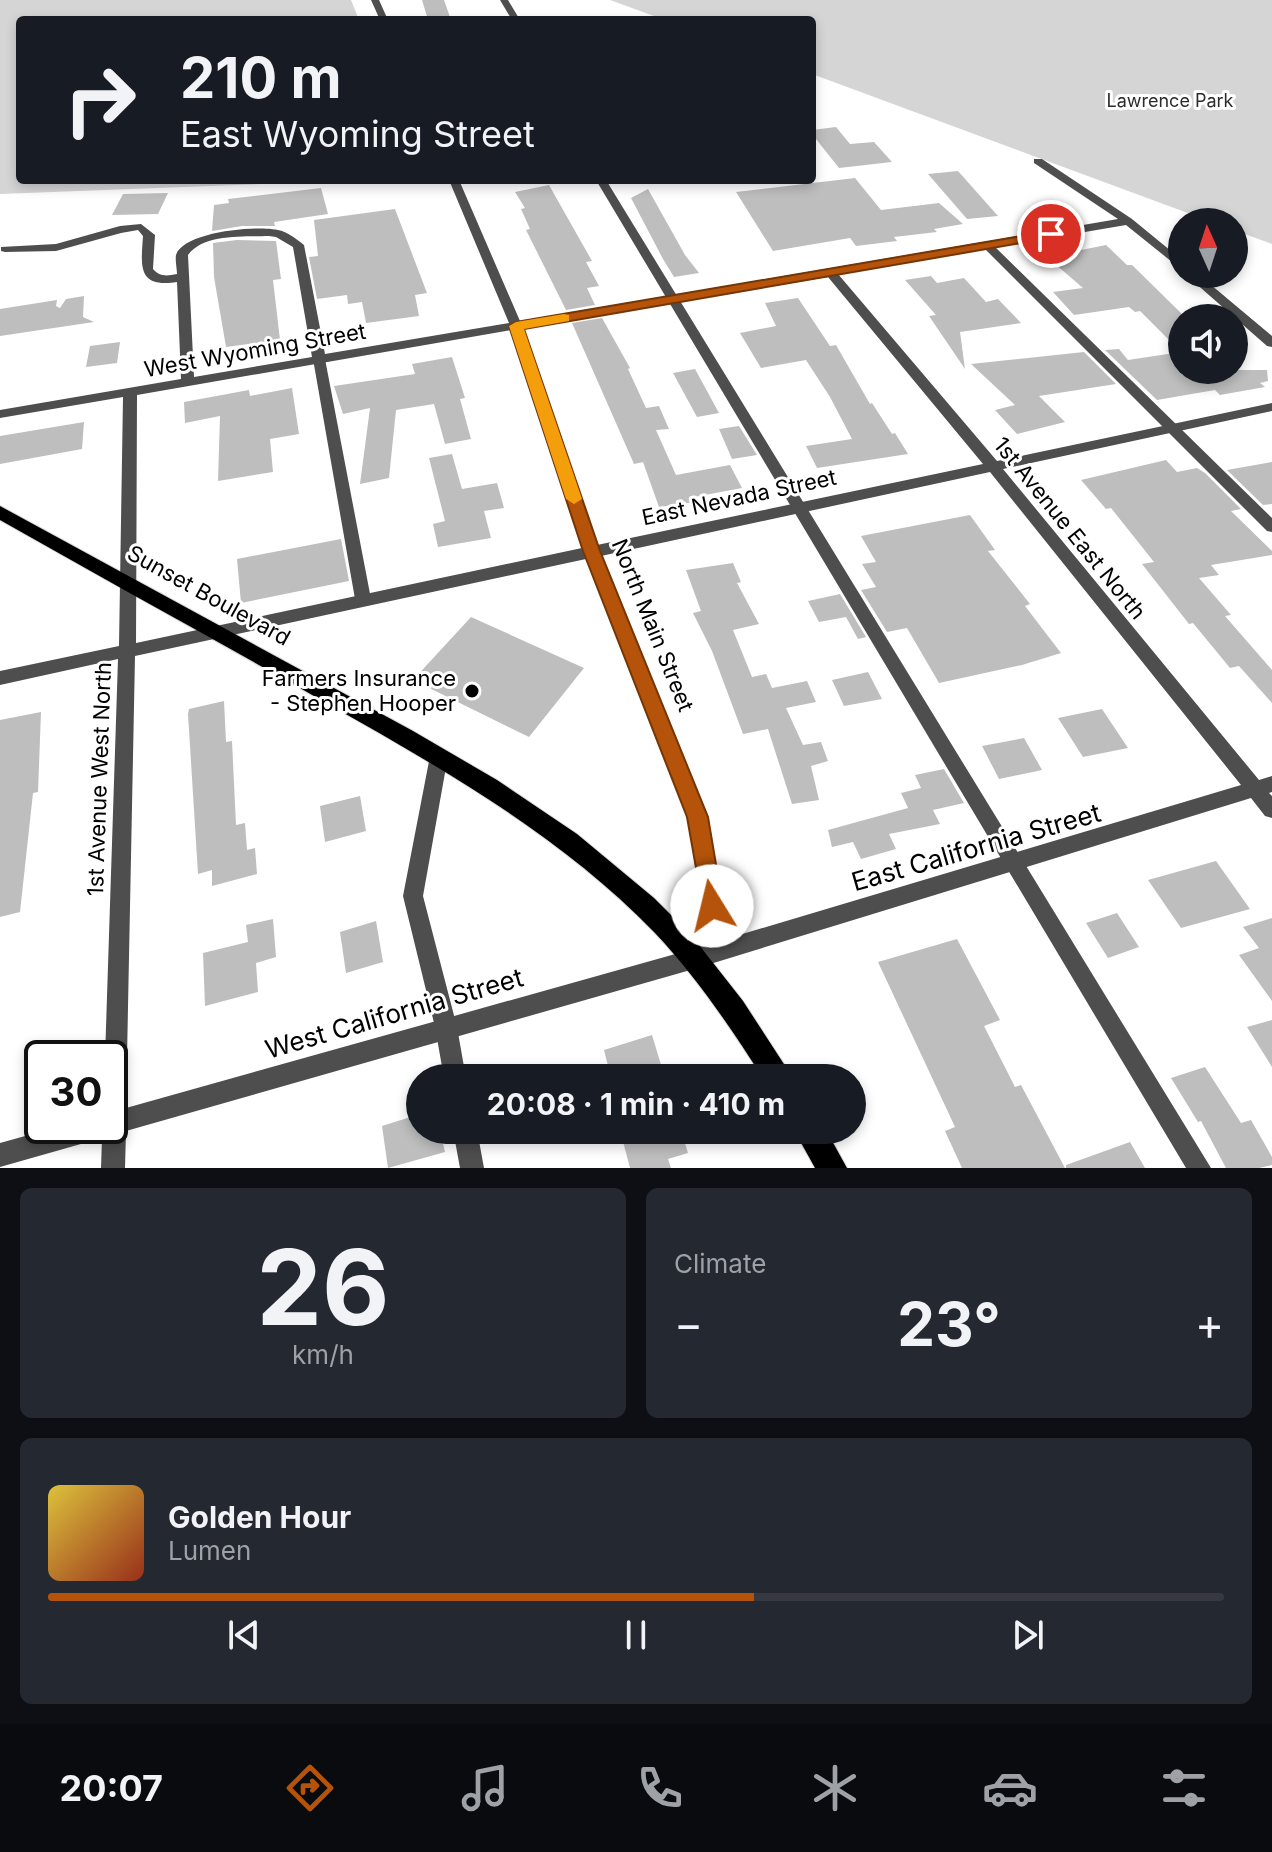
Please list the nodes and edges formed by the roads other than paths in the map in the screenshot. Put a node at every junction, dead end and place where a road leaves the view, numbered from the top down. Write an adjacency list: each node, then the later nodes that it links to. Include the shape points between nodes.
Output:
1 (1038, 161): 4 (street)
2 (456, 184): 13 (street, North Main Street)
3 (603, 184): 12 (street)
4 (1128, 221): 6 (street, West Wyoming Street); 8 (street)
5 (1, 234): 7 (street)
6 (988, 246): 9 (street, West Wyoming Street); 20 (street)
7 (2, 254): 10 (street, via 141,227 149,235 149,274 160,279)
8 (1168, 254)
9 (832, 274): 12 (street, West Wyoming Street); 21 (street, 1st Avenue East North)
10 (183, 277): 15 (street, via 184,249 194,242 269,233 285,237 301,251); 16 (street)
11 (1207, 288): 14 (street)
12 (674, 300): 13 (street, West Wyoming Street); 22 (street)
13 (516, 326): 15 (street, West Wyoming Street); 25 (street, North Main Street)
14 (1272, 343)
15 (319, 359): 16 (street, West Wyoming Street); 27 (street)
16 (188, 382): 17 (street, West Wyoming Street)
17 (130, 392): 19 (street, West Wyoming Street); 26 (street, 1st Avenue West North)
18 (1272, 407): 20 (street, East Nevada Street)
19 (0, 414)
20 (1171, 427): 21 (street, East Nevada Street); 24 (street)
21 (994, 467): 22 (street, East Nevada Street); 32 (street, 1st Avenue East North)
22 (799, 506): 25 (street, East Nevada Street); 34 (street)
23 (0, 512): 26 (main road, Sunset Boulevard)
24 (1272, 527)
25 (591, 551): 27 (street, East Nevada Street); 35 (street, North Main Street, via 697,817 712,906)
26 (129, 583): 28 (main road, Sunset Boulevard); 29 (street, 1st Avenue West North)
27 (363, 599): 28 (street, East Nevada Street)
28 (216, 630): 29 (street, East Nevada Street); 31 (main road, Sunset Boulevard)
29 (126, 649): 30 (street, East Nevada Street); 37 (street, 1st Avenue West North)
30 (0, 678)
31 (439, 756): 35 (main road, Sunset Boulevard, via 583,851); 36 (street, via 413,896)
32 (1263, 786): 33 (street, 1st Avenue East North); 34 (street, East California Street)
33 (1272, 810)
34 (1014, 862): 35 (street, East California Street); 49 (street)
35 (694, 959): 36 (street, West California Street); 39 (main road)
36 (446, 1027): 38 (street); 40 (street, West California Street)
37 (111, 1040)
38 (453, 1064)
39 (769, 1064)
40 (128, 1118)
41 (38, 1144): 45 (street, West California Street)
42 (110, 1144): 46 (street, 1st Avenue West North)
43 (468, 1144): 47 (street)
44 (817, 1144): 48 (main road)
45 (0, 1155)
46 (113, 1168)
47 (472, 1168)
48 (832, 1168)
49 (1199, 1168)

